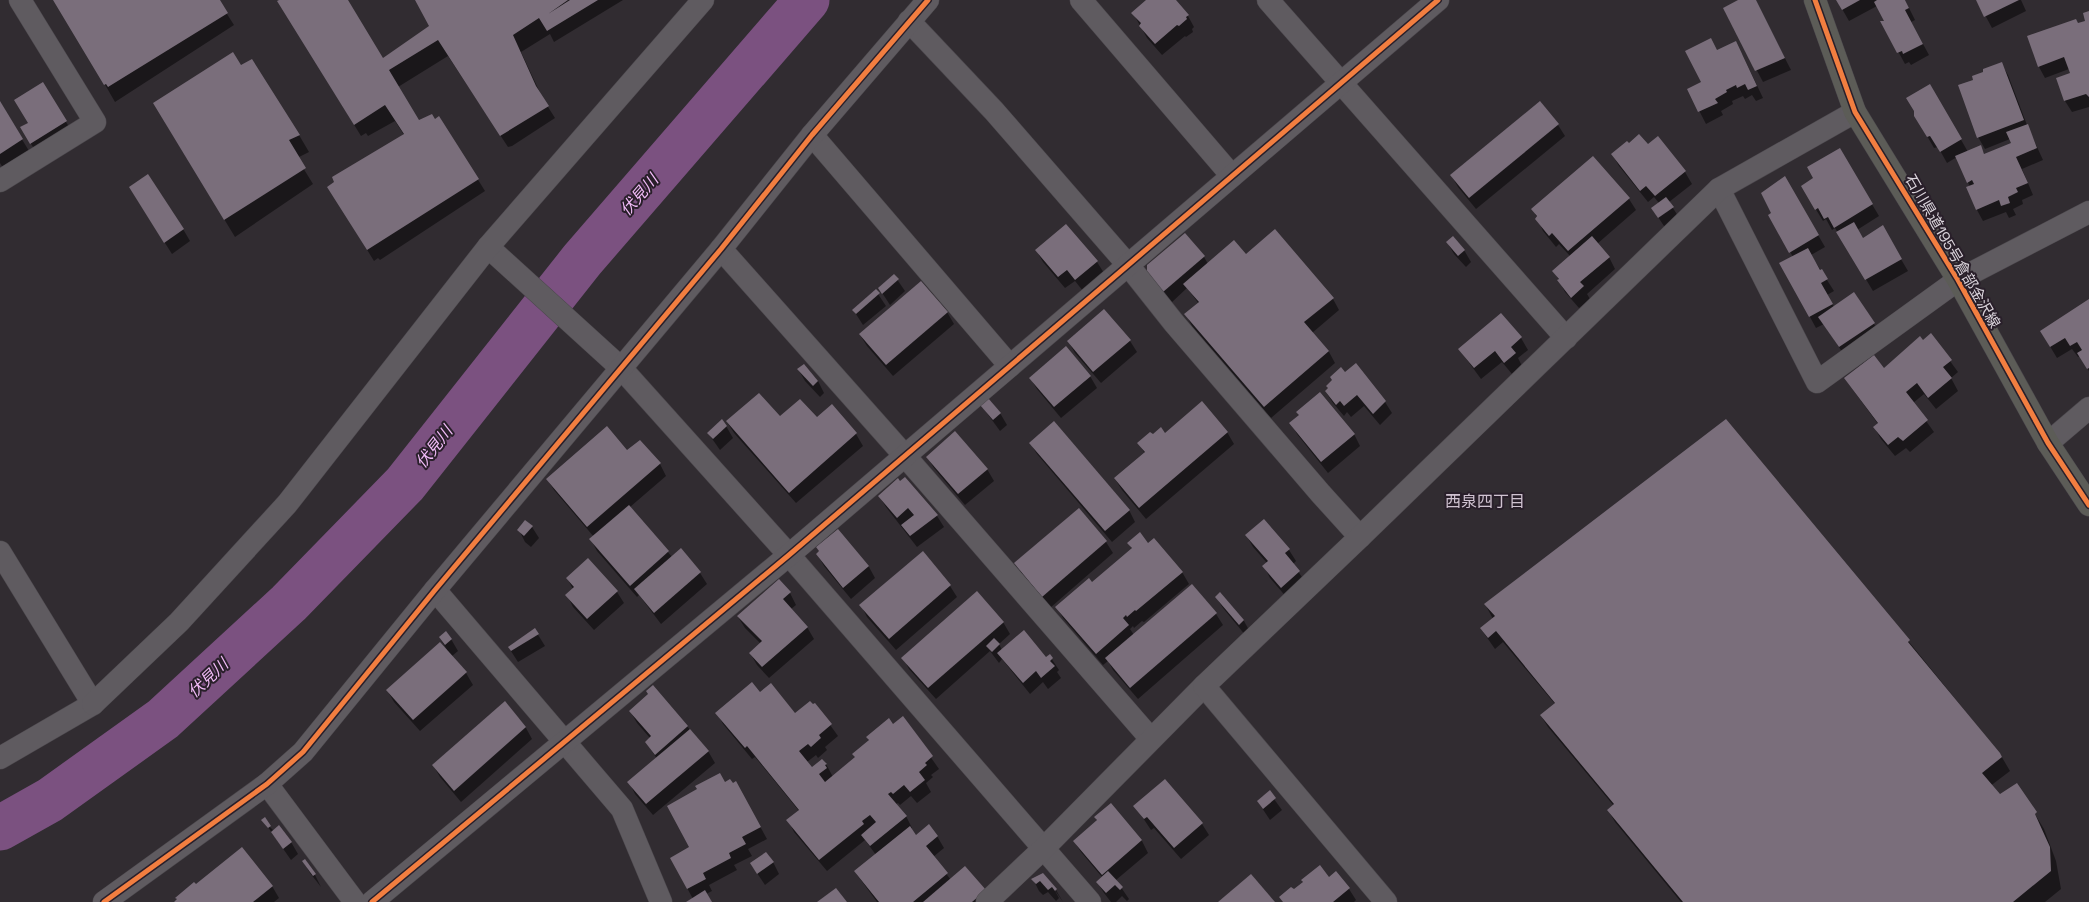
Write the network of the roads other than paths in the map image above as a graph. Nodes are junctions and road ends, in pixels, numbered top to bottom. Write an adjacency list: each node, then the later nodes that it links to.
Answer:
1 (20, 0): 13 (street)
2 (703, 0): 17 (street)
3 (928, 0): 8 (street)
4 (1081, 0): 12 (street)
5 (1268, 0): 9 (street)
6 (1438, 0): 9 (street)
7 (1815, 0): 10 (main road, 石川県道195号倉部金沢線)
8 (909, 21): 11 (street); 18 (street)
9 (1341, 83): 12 (street); 20 (street)
10 (1855, 112): 14 (street); 19 (main road, 石川県道195号倉部金沢線)
11 (812, 135): 16 (street); 22 (street)
12 (1232, 176): 18 (street)
13 (0, 182)
14 (1719, 189): 19 (street); 20 (street)
15 (2089, 212): 19 (street)
16 (721, 249): 21 (street); 25 (street)
17 (494, 253): 21 (street); 32 (street)
18 (1128, 265): 22 (street); 27 (street)
19 (1958, 280): 24 (main road, 石川県道195号倉部金沢線)
20 (1566, 338): 27 (street)
21 (615, 362): 29 (street); 30 (street)
22 (1010, 366): 25 (street)
23 (2089, 408): 24 (street)
24 (2048, 443): 26 (main road, 石川県道195号倉部金沢線)
25 (905, 456): 29 (street); 33 (street)
26 (2089, 505)
27 (1360, 537): 31 (street)
28 (0, 552): 32 (street)
29 (789, 555): 34 (street); 37 (street)
30 (435, 590): 34 (street); 36 (street)
31 (1204, 686): 33 (street); 44 (street)
32 (93, 704): 35 (street)
33 (1151, 739): 37 (street)
34 (564, 742): 40 (street); 41 (street)
35 (0, 758)
36 (268, 784): 38 (street); 39 (street)
37 (1044, 848): 42 (street); 43 (street)
38 (104, 902)
39 (355, 902)
40 (372, 902)
41 (661, 902)
42 (987, 902)
43 (1090, 902)
44 (1386, 902)

